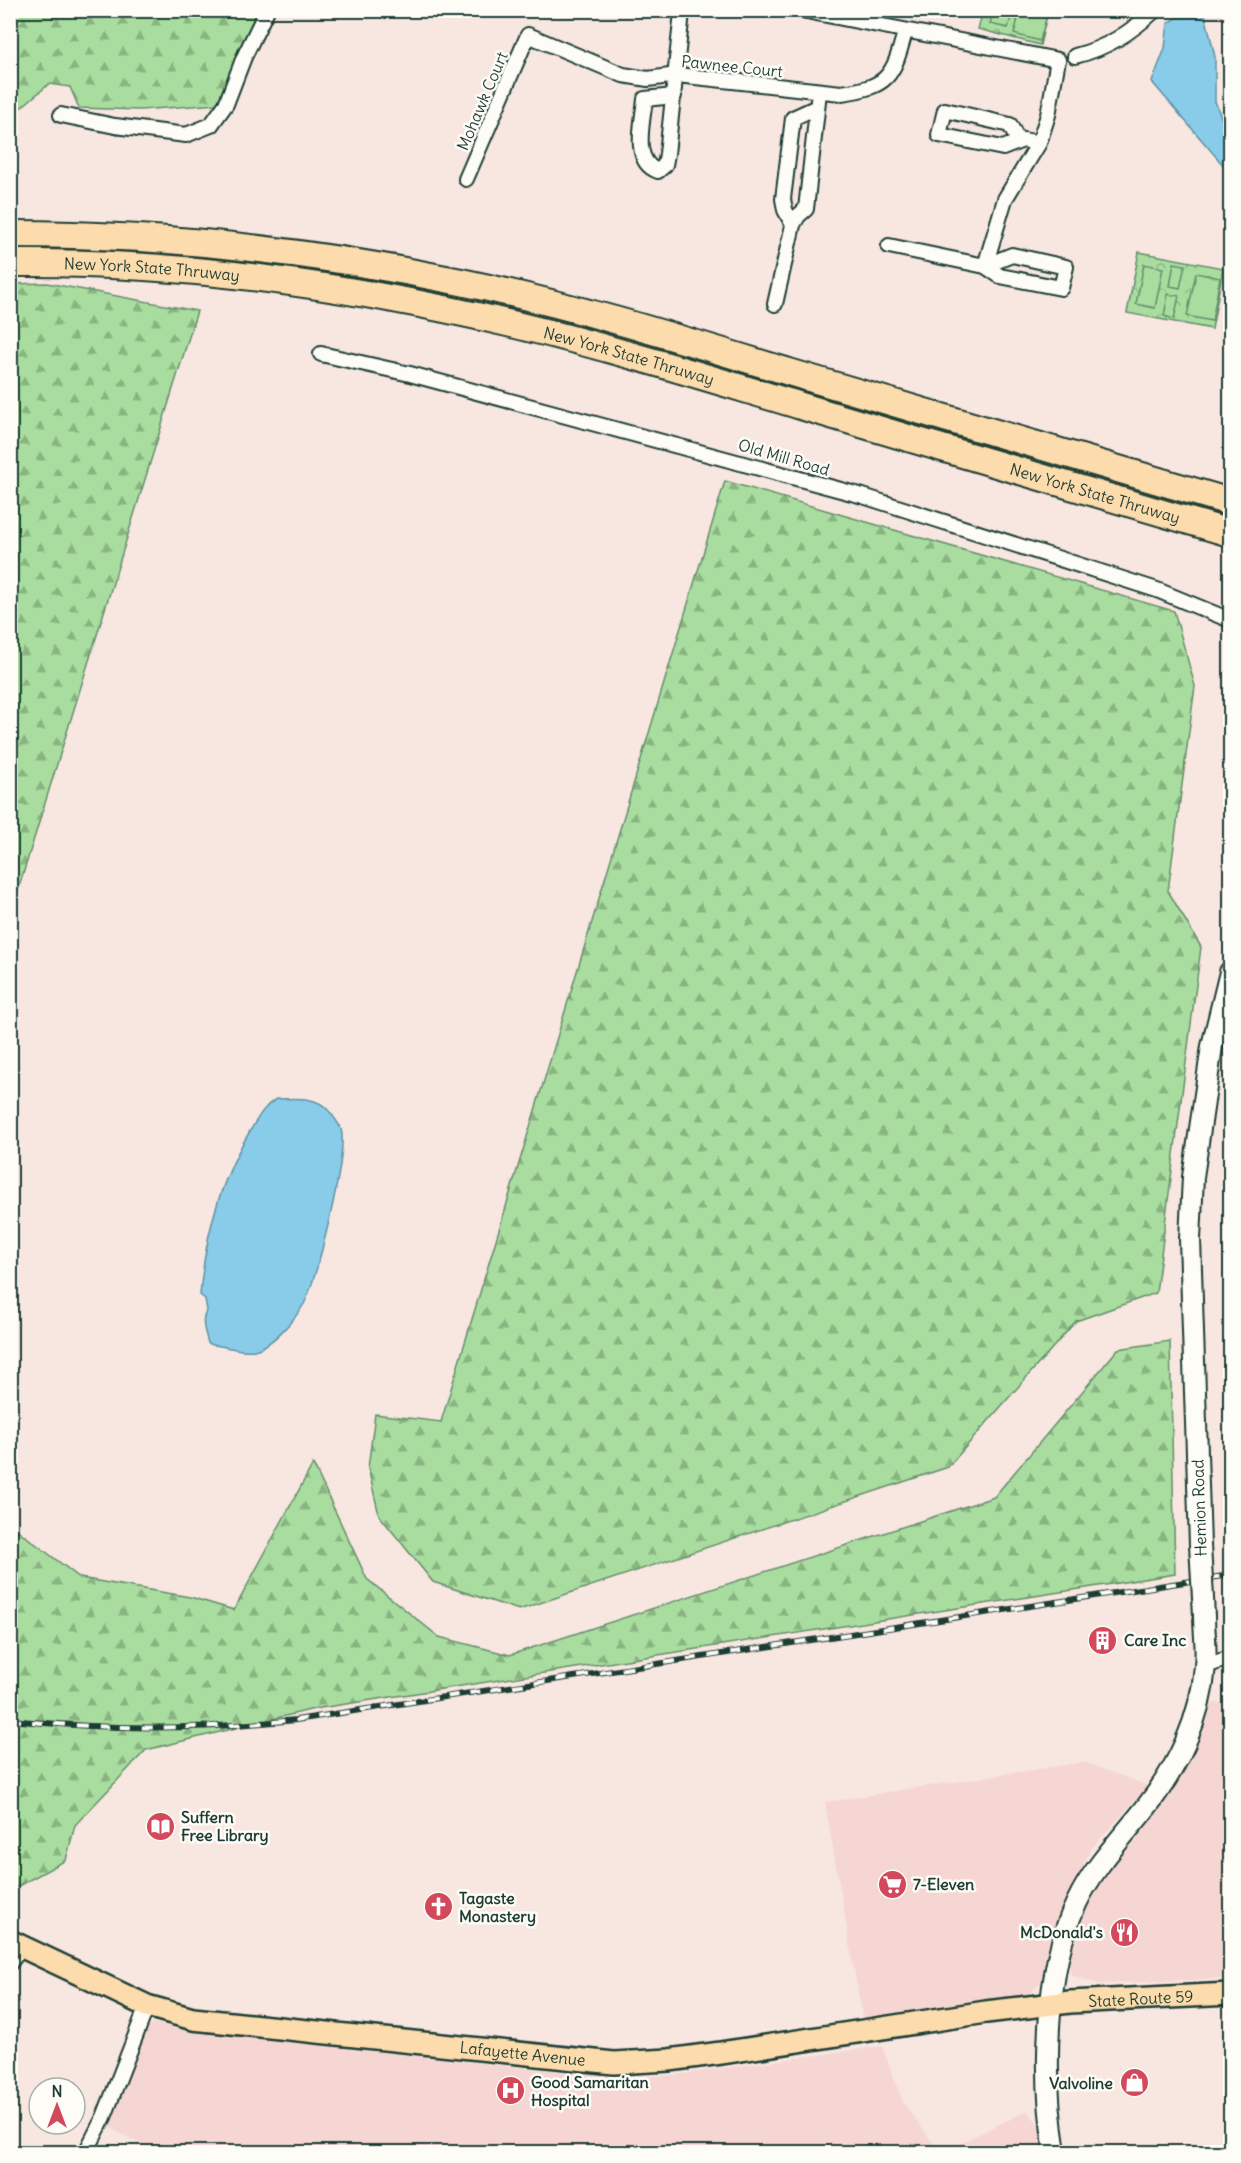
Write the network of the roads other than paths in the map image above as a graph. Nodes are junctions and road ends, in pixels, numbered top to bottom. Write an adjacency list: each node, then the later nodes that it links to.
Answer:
1 (267, 10): 12 (street)
2 (801, 10): 5 (street)
3 (1155, 10): 7 (street)
4 (682, 11): 8 (street)
5 (905, 32): 9 (street, Pawnee Court); 14 (street)
6 (528, 35): 8 (street, Pawnee Court); 15 (street, Mohawk Court)
7 (1075, 56)
8 (677, 75): 9 (street, Pawnee Court); 10 (street)
9 (819, 92): 11 (street)
10 (674, 96): 10 (street)
11 (817, 107): 16 (street); 16 (street)
12 (62, 115)
13 (1018, 141): 13 (street); 14 (street)
14 (1039, 143): 20 (street)
15 (466, 179)
16 (793, 225): 21 (street)
17 (10, 234): 23 (highway, New York State Thruway)
18 (890, 246): 20 (street)
19 (10, 263): 24 (highway, New York State Thruway)
20 (985, 266): 20 (street)
21 (775, 304)
22 (321, 354): 25 (street, Old Mill Road)
23 (1230, 502)
24 (1230, 533)
25 (1230, 620)
26 (1230, 972): 28 (street, Hemion Road, bridge)
27 (1230, 1658): 28 (street)
28 (1205, 1666): 29 (street); 33 (street, Hemion Road)
29 (1230, 1667)
30 (14, 1950): 32 (main road, Lafayette Avenue)
31 (1230, 1994): 33 (main road, State Route 59)
32 (147, 2006): 33 (main road, Lafayette Avenue); 34 (street)
33 (1050, 2006): 35 (street, Hemion Road)
34 (86, 2152)
35 (1055, 2152)

